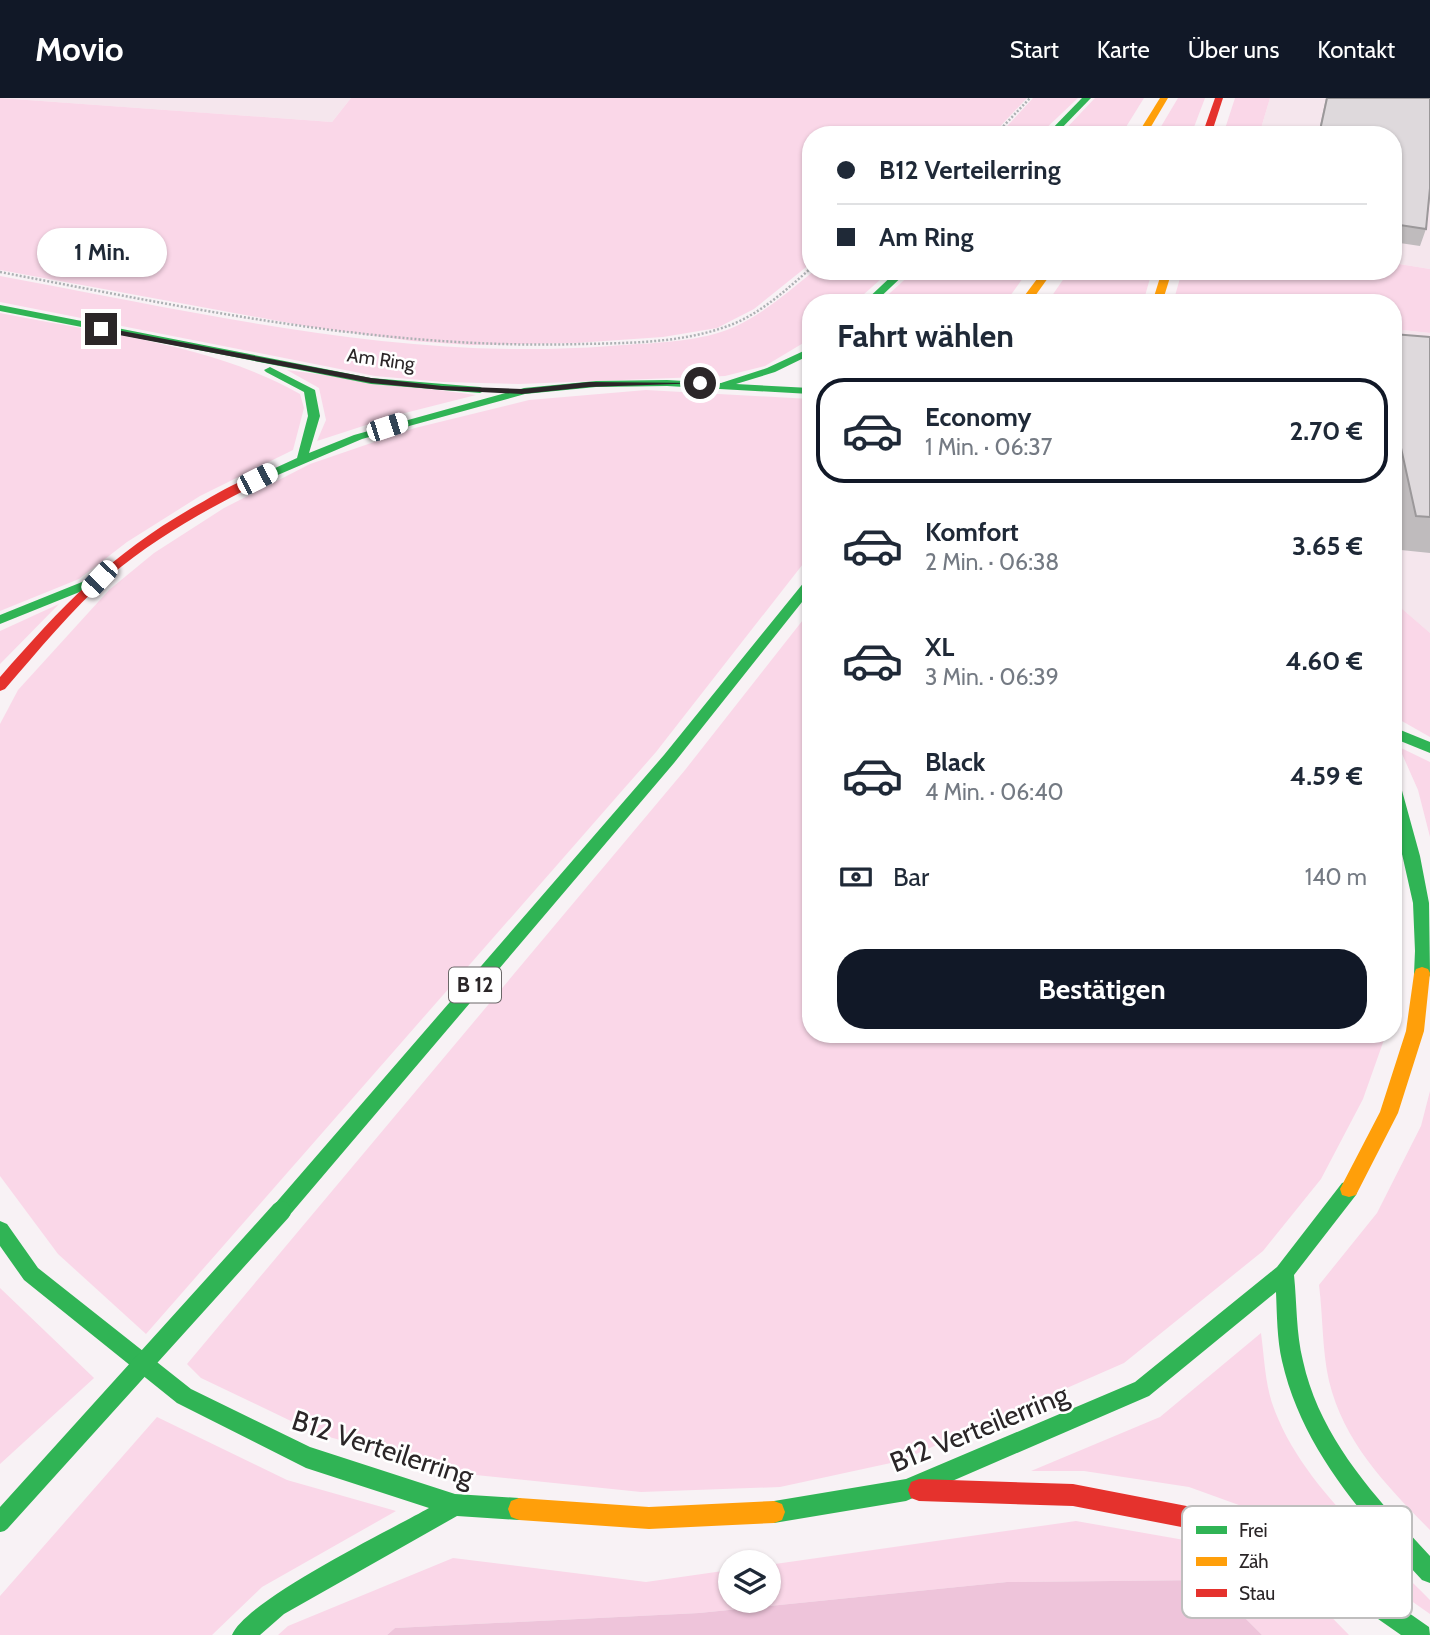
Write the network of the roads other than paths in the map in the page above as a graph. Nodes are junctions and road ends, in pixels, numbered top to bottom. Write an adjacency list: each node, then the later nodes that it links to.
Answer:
1 (1087, 98): 4 (main road)
2 (1164, 98): 5 (main road)
3 (1219, 98): 6 (main road)
4 (1059, 126)
5 (1147, 126)
6 (1209, 126)
7 (893, 280): 8 (main road)
8 (878, 294)
9 (0, 308): 11 (main road, Am Ring)
10 (802, 355): 12 (main road)
11 (236, 356): 14 (main road, Am Ring); 15 (main road, Am Ring)
12 (726, 383): 13 (main road); 14 (main road)
13 (802, 390)
14 (522, 391): 15 (main road)
15 (302, 456): 16 (main road)
16 (99, 579): 18 (main road); 19 (main road)
17 (802, 594): 30 (main road, B 12, bridge)
18 (0, 620)
19 (0, 686)
20 (1402, 736): 21 (main road)
21 (1430, 748)
22 (1402, 819): 23 (main road, B12 Verteilerring)
23 (1427, 949): 25 (main road, B12 Verteilerring)
24 (0, 1230): 27 (main road, B12 Verteilerring)
25 (1284, 1273): 26 (main road, B12 Verteilerring); 28 (main road)
26 (906, 1490): 27 (main road, B12 Verteilerring); 29 (main road)
27 (455, 1505): 34 (main road)
28 (1370, 1506)
29 (1182, 1514)
30 (0, 1522)
31 (1412, 1552): 32 (main road)
32 (1430, 1572)
33 (1397, 1618): 35 (main road)
34 (243, 1635)
35 (1421, 1635)

